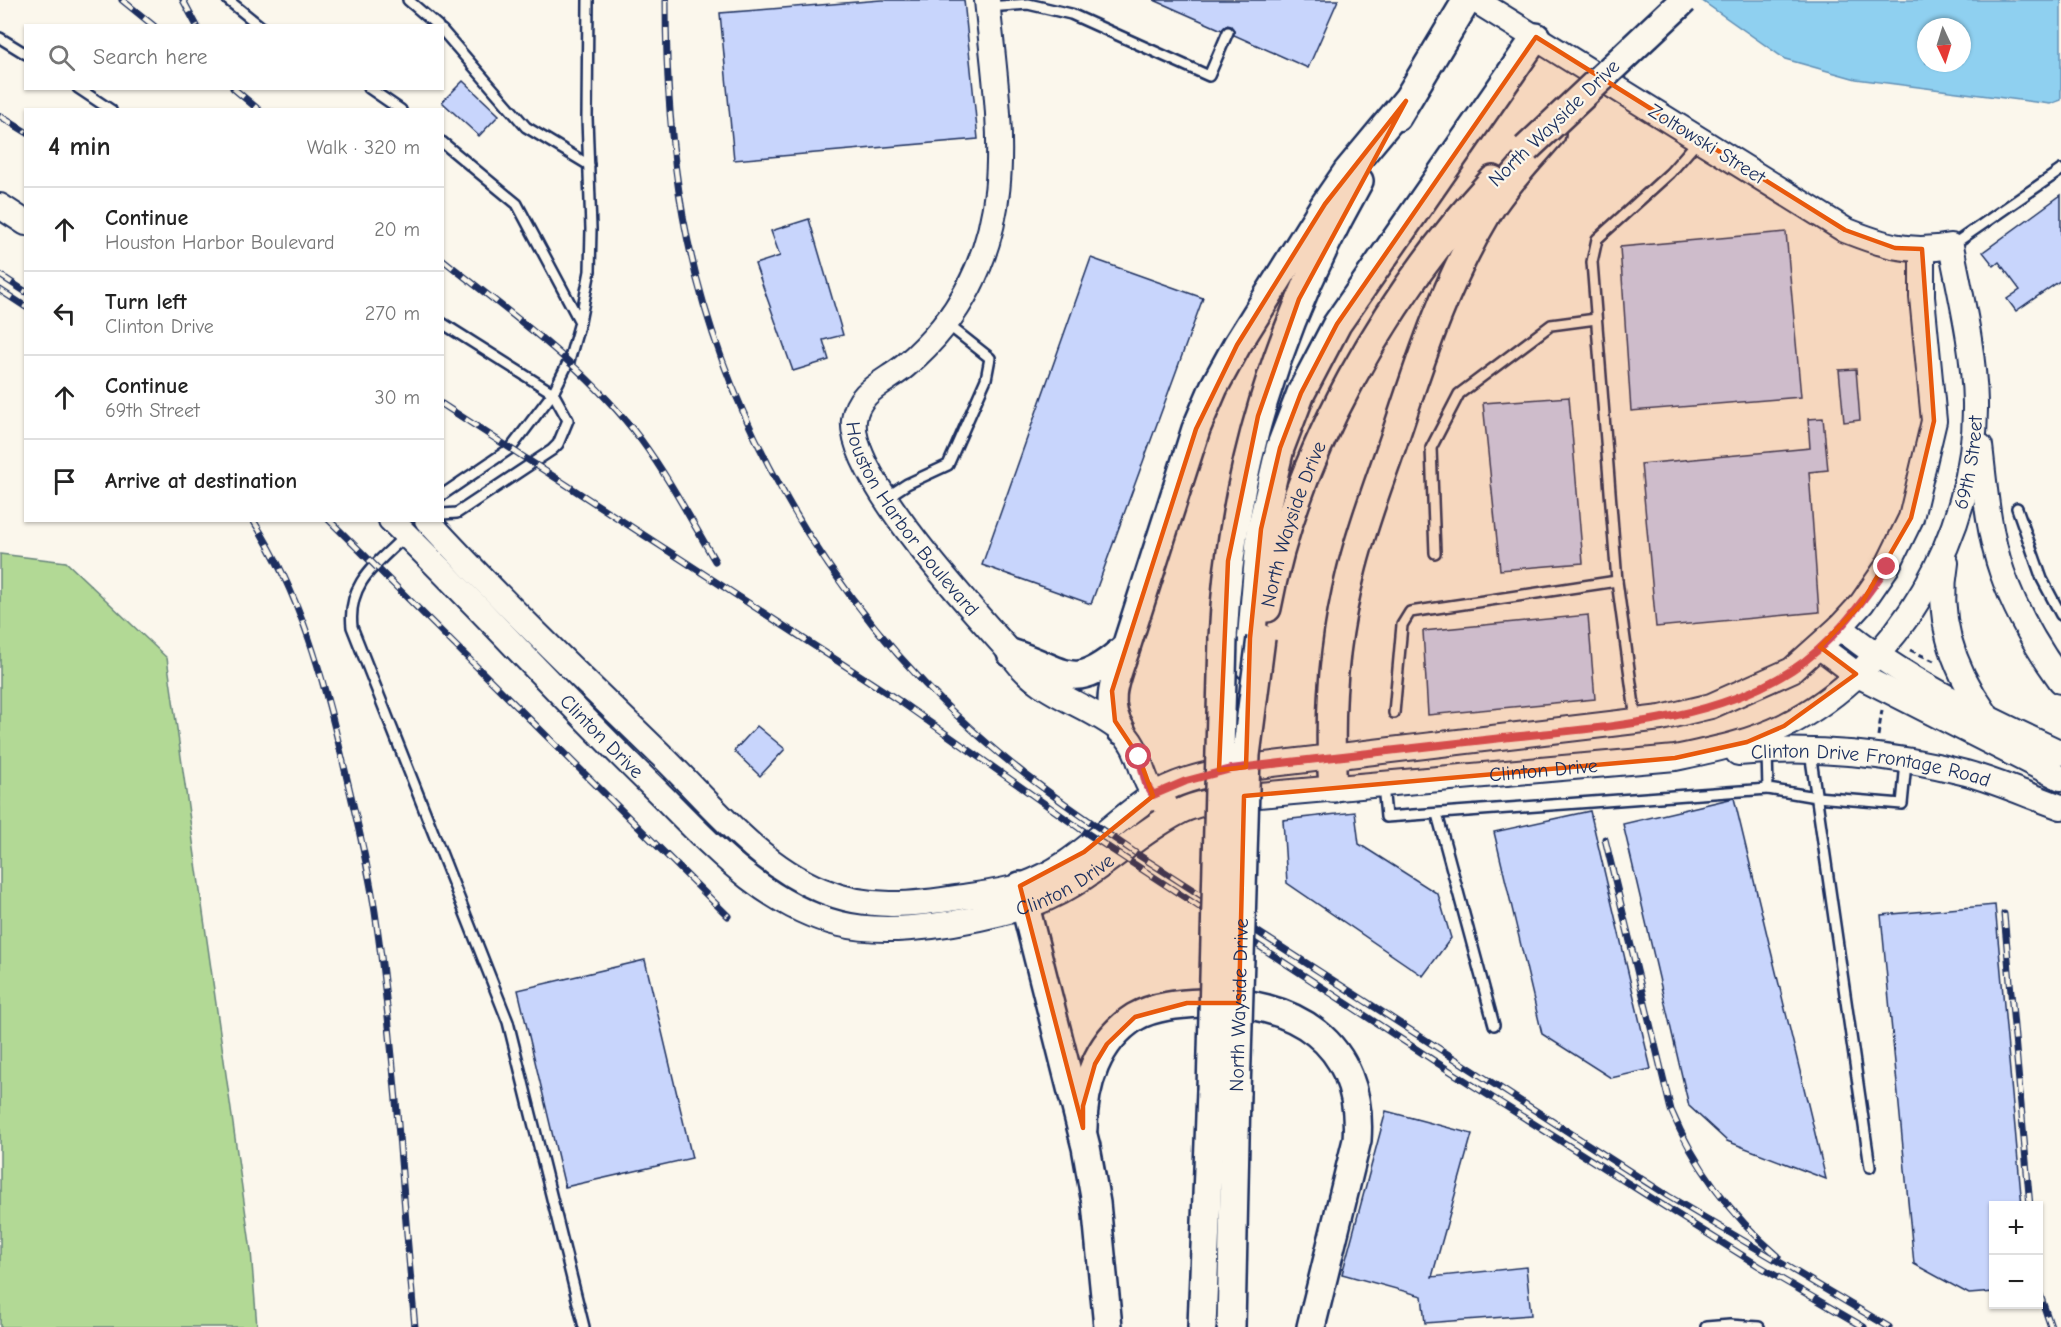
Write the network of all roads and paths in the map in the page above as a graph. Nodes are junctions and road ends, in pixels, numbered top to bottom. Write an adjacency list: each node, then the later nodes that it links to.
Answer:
1 (228, 0): 8 (lane)
2 (408, 0): 9 (lane)
3 (588, 0): 23 (lane)
4 (1467, 0): 17 (main road, North Wayside Drive)
5 (1475, 0): 12 (main road, Zoltowski Street)
6 (1684, 0): 22 (main road, North Wayside Drive, bridge)
7 (988, 4): 11 (lane); 31 (main road, Houston Harbor Boulevard)
8 (258, 24)
9 (436, 24)
10 (444, 32): 23 (lane)
11 (1228, 32)
12 (1536, 37): 20 (main road, Zoltowski Street); 46 (main road)
13 (0, 38): 14 (lane)
14 (24, 53)
15 (81, 90): 18 (lane)
16 (373, 90): 19 (lane)
17 (1406, 101): 47 (main road); 82 (main road, North Wayside Drive, bridge)
18 (108, 108)
19 (399, 108)
20 (1699, 139): 28 (main road, Zoltowski Street); 29 (lane)
21 (444, 144): 30 (lane)
22 (1528, 154): 46 (main road, North Wayside Drive); 68 (main road)
23 (589, 165): 30 (lane)
24 (2061, 170): 27 (lane)
25 (0, 206): 26 (main road)
26 (24, 221)
27 (1951, 246): 28 (main road, Zoltowski Street); 34 (main road, 69th Street)
28 (1922, 249): 45 (main road, 69th Street)
29 (1596, 319): 42 (lane); 43 (lane)
30 (580, 322): 33 (lane)
31 (946, 323): 36 (main road, Houston Harbor Boulevard); 36 (lane)
32 (444, 324): 33 (lane)
33 (553, 393): 35 (lane); 38 (lane)
34 (1975, 402): 41 (main road, 69th Street); 54 (main road)
35 (444, 494)
36 (887, 497): 50 (main road, Houston Harbor Boulevard)
37 (2017, 508): 44 (lane)
38 (444, 514)
39 (429, 522): 80 (main road, Clinton Drive)
40 (406, 525): 80 (main road, Clinton Drive); 85 (lane)
41 (1949, 544): 51 (main road, 69th Street); 57 (main road)
42 (1435, 553)
43 (1617, 581): 56 (lane); 58 (lane)
44 (2061, 615)
45 (1840, 627): 48 (main road, Clinton Drive); 51 (main road)
46 (1255, 638): 82 (main road, North Wayside Drive, bridge)
47 (1126, 647): 50 (main road); 60 (main road)
48 (1820, 647): 53 (main road); 58 (main road, Clinton Drive)
49 (1909, 649): 52 (path)
50 (1011, 653): 60 (main road, Houston Harbor Boulevard)
51 (1874, 655): 53 (main road, Clinton Drive); 57 (main road)
52 (1941, 665)
53 (1856, 674): 59 (main road); 63 (main road, Clinton Drive)
54 (2061, 681)
55 (1883, 703): 61 (path)
56 (1394, 713)
57 (1990, 720): 62 (main road)
58 (1636, 721): 65 (main road, Clinton Drive); 70 (main road)
59 (1957, 726): 71 (main road); 77 (main road)
60 (1121, 730): 75 (main road, Houston Harbor Boulevard)
61 (1878, 738)
62 (2034, 741): 64 (main road); 67 (main road)
63 (1765, 742): 66 (main road, Clinton Drive Frontage Road); 70 (main road, Clinton Drive); 74 (lane)
64 (2061, 749)
65 (1380, 751): 68 (main road, Clinton Drive); 72 (main road)
66 (1810, 752): 69 (main road, Clinton Drive Frontage Road); 76 (lane)
67 (2061, 753)
68 (1331, 757): 73 (main road); 75 (main road, Clinton Drive)
69 (1906, 760): 76 (lane); 77 (main road, Clinton Drive Frontage Road)
70 (1639, 761): 72 (main road, Clinton Drive)
71 (2061, 778)
72 (1383, 783): 73 (main road, Clinton Drive); 79 (lane)
73 (1333, 788): 78 (main road, Clinton Drive)
74 (1768, 789): 76 (lane); 79 (lane)
75 (1153, 795): 78 (main road); 80 (main road, Clinton Drive)
76 (1816, 797): 84 (lane)
77 (2061, 806)
78 (1178, 813): 80 (main road, Clinton Drive)
79 (1437, 814): 81 (lane)
80 (1022, 896): 83 (main road)
81 (1494, 1025)
82 (1223, 1091): 87 (main road, North Wayside Drive); 88 (main road, North Wayside Drive)
83 (1083, 1128): 86 (main road); 89 (main road)
84 (1870, 1167)
85 (584, 1327)
86 (1108, 1327)
87 (1202, 1327)
88 (1231, 1327)
89 (1311, 1327)
90 (1706, 1327): 91 (lane)
91 (1759, 1327)

